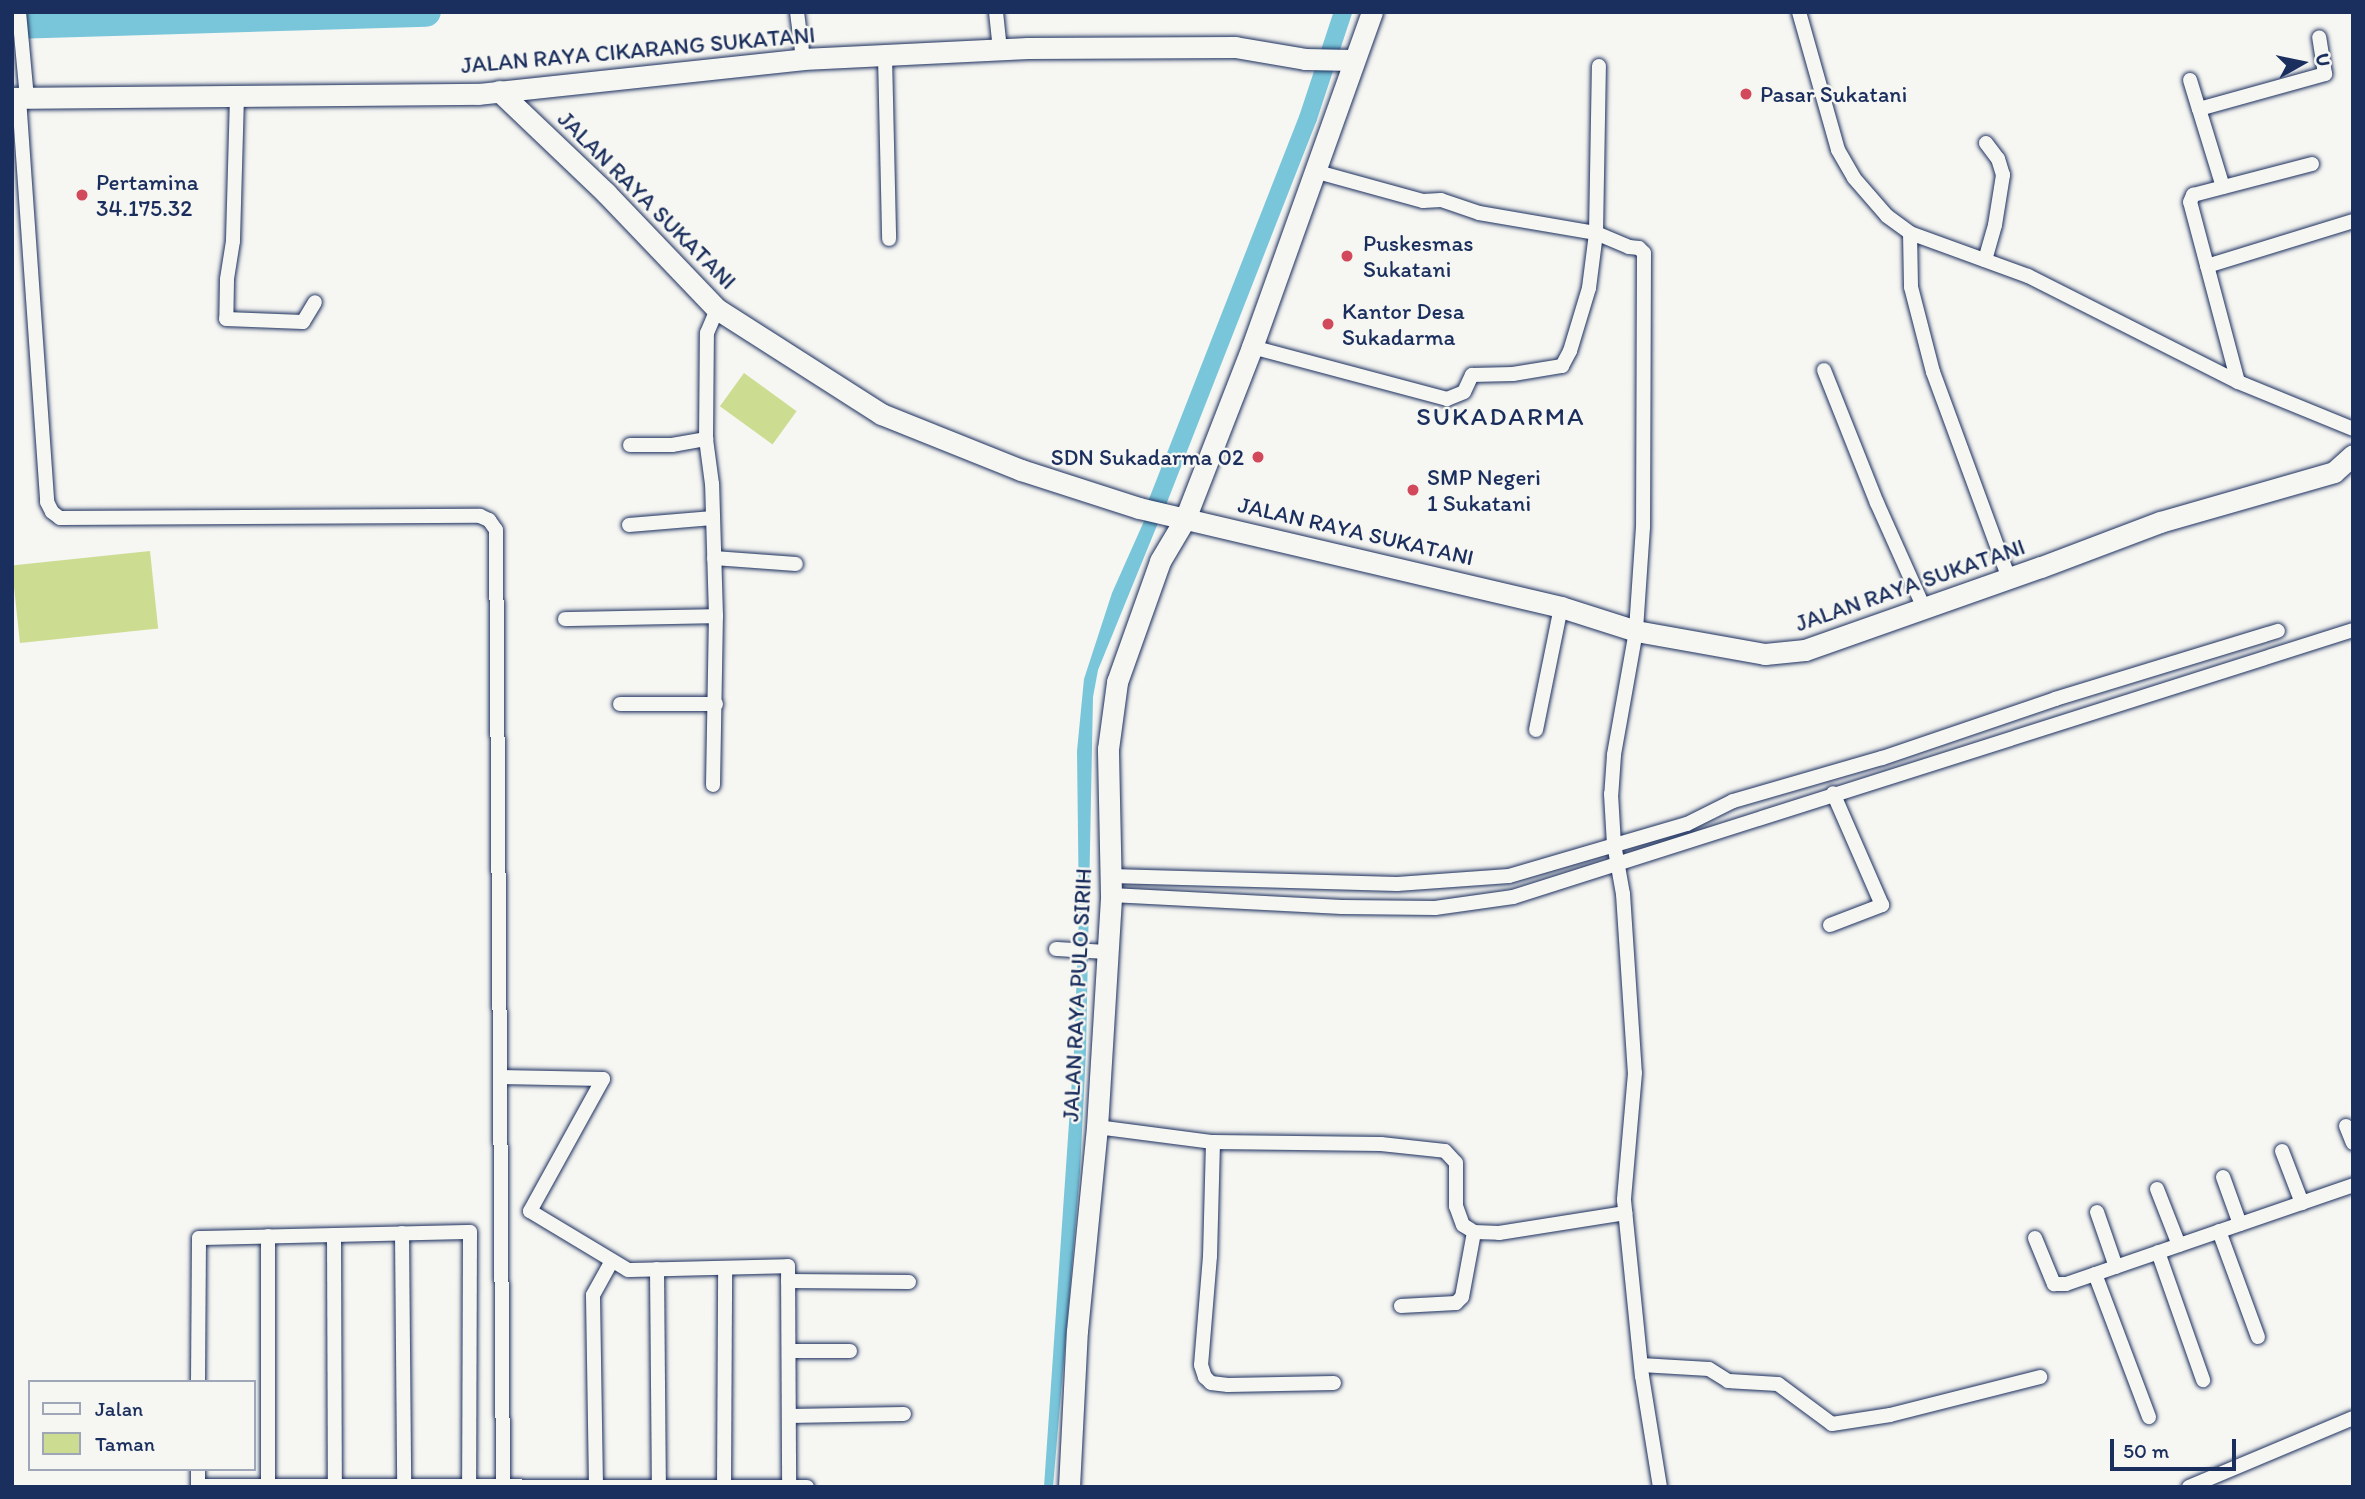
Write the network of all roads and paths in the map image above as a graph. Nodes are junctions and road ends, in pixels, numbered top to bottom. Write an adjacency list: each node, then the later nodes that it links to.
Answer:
1 (19, 12): 15 (street)
2 (797, 12): 7 (street)
3 (996, 12): 8 (street)
4 (1372, 12): 10 (street)
5 (1799, 12): 23 (street)
6 (2319, 37): 16 (street)
7 (802, 50): 9 (street, JALAN RAYA CIKARANG SUKATANI); 13 (street, JALAN RAYA CIKARANG SUKATANI)
8 (1000, 51): 9 (street, JALAN RAYA CIKARANG SUKATANI); 10 (street, JALAN RAYA CIKARANG SUKATANI)
9 (885, 56): 24 (street)
10 (1345, 60): 19 (street)
11 (1600, 66): 22 (street)
12 (2190, 80): 16 (street)
13 (499, 91): 14 (street, JALAN RAYA CIKARANG SUKATANI); 28 (street, JALAN RAYA SUKATANI)
14 (237, 96): 15 (street, JALAN RAYA CIKARANG SUKATANI); 27 (street)
15 (19, 98): 68 (street)
16 (2199, 109): 20 (street)
17 (1986, 144): 25 (street)
18 (2312, 164): 20 (street)
19 (1314, 170): 22 (street); 29 (street)
20 (2223, 187): 26 (street)
21 (2353, 221): 26 (street)
22 (1595, 233): 29 (street); 47 (street)
23 (1910, 233): 25 (street); 41 (street)
24 (889, 239)
25 (1985, 260): 31 (street)
26 (2207, 266): 31 (street)
27 (315, 302)
28 (717, 309): 33 (street); 37 (street, JALAN RAYA SUKATANI)
29 (1252, 347): 37 (street)
30 (1825, 370): 43 (street)
31 (2238, 382): 32 (street)
32 (2353, 429)
33 (706, 439): 34 (street); 36 (street)
34 (630, 445)
35 (2353, 455): 41 (street, JALAN RAYA SUKATANI)
36 (713, 518): 38 (street); 39 (street)
37 (1185, 519): 42 (street, JALAN RAYA SUKATANI); 61 (street, JALAN RAYA PULO SIRIH)
38 (629, 525)
39 (714, 558): 40 (street); 44 (street)
40 (796, 564)
41 (2009, 579): 43 (street, JALAN RAYA SUKATANI)
42 (1561, 607): 47 (street, JALAN RAYA SUKATANI); 51 (street)
43 (1924, 608): 47 (street, JALAN RAYA SUKATANI)
44 (716, 616): 45 (street); 50 (street)
45 (565, 619)
46 (2353, 630): 53 (street)
47 (1636, 631): 56 (street)
48 (2278, 631): 52 (street)
49 (620, 704): 50 (street)
50 (716, 704): 54 (street)
51 (1536, 730)
52 (1934, 740): 53 (street); 56 (street)
53 (1939, 760): 55 (street)
54 (713, 785)
55 (1833, 793): 57 (street); 65 (street)
56 (1614, 844): 57 (street); 59 (street)
57 (1618, 871): 63 (street); 79 (street)
58 (1268, 880): 60 (street); 61 (street); 62 (street)
59 (1466, 881): 60 (street); 63 (street)
60 (1317, 883): 64 (street)
61 (1111, 886): 62 (street); 67 (street, JALAN RAYA PULO SIRIH)
62 (1281, 903): 64 (street)
63 (1469, 903): 64 (street)
64 (1318, 906)
65 (1830, 925)
66 (1056, 949): 67 (street)
67 (1101, 952): 70 (street, JALAN RAYA PULO SIRIH)
68 (500, 1077): 89 (street); 110 (street)
69 (2346, 1126): 72 (street)
70 (1097, 1127): 71 (street); 121 (street, JALAN RAYA PULO SIRIH)
71 (1213, 1142): 82 (street); 104 (street)
72 (2353, 1143)
73 (2283, 1151): 77 (street)
74 (2223, 1177): 80 (street)
75 (2353, 1185): 77 (street)
76 (2157, 1189): 87 (street)
77 (2302, 1203): 80 (street)
78 (2097, 1212): 90 (street)
79 (1625, 1213): 82 (street); 100 (street)
80 (2240, 1224): 81 (street)
81 (2219, 1231): 87 (street); 97 (street)
82 (1474, 1232): 96 (street)
83 (402, 1233): 84 (street); 109 (street); 114 (street)
84 (334, 1235): 85 (street); 113 (street)
85 (268, 1236): 102 (street); 112 (street)
86 (2035, 1238): 93 (street)
87 (2179, 1245): 88 (street)
88 (2158, 1252): 90 (street); 103 (street)
89 (612, 1261): 92 (street); 116 (street)
90 (2116, 1267): 93 (street)
91 (725, 1268): 92 (street); 94 (street); 118 (street)
92 (657, 1269): 117 (street)
93 (2095, 1274): 107 (street)
94 (788, 1281): 95 (street); 98 (street)
95 (909, 1282)
96 (1401, 1307)
97 (2258, 1337)
98 (789, 1351): 99 (street); 106 (street)
99 (850, 1351)
100 (1641, 1366): 101 (street); 122 (street)
101 (2040, 1377)
102 (198, 1380)
103 (2203, 1380)
104 (1334, 1383)
105 (904, 1414): 106 (street)
106 (789, 1416): 119 (street)
107 (2149, 1417)
108 (2353, 1418): 123 (street)
109 (469, 1485): 110 (street); 114 (street)
110 (503, 1485): 115 (street)
111 (198, 1486): 112 (street)
112 (268, 1486): 113 (street)
113 (335, 1486): 114 (street)
114 (404, 1486)
115 (531, 1486): 116 (street)
116 (596, 1486): 117 (street)
117 (659, 1486): 118 (street)
118 (724, 1486): 119 (street)
119 (789, 1487): 120 (street)
120 (807, 1487)
121 (1069, 1487)
122 (1660, 1487)
123 (2189, 1487)

